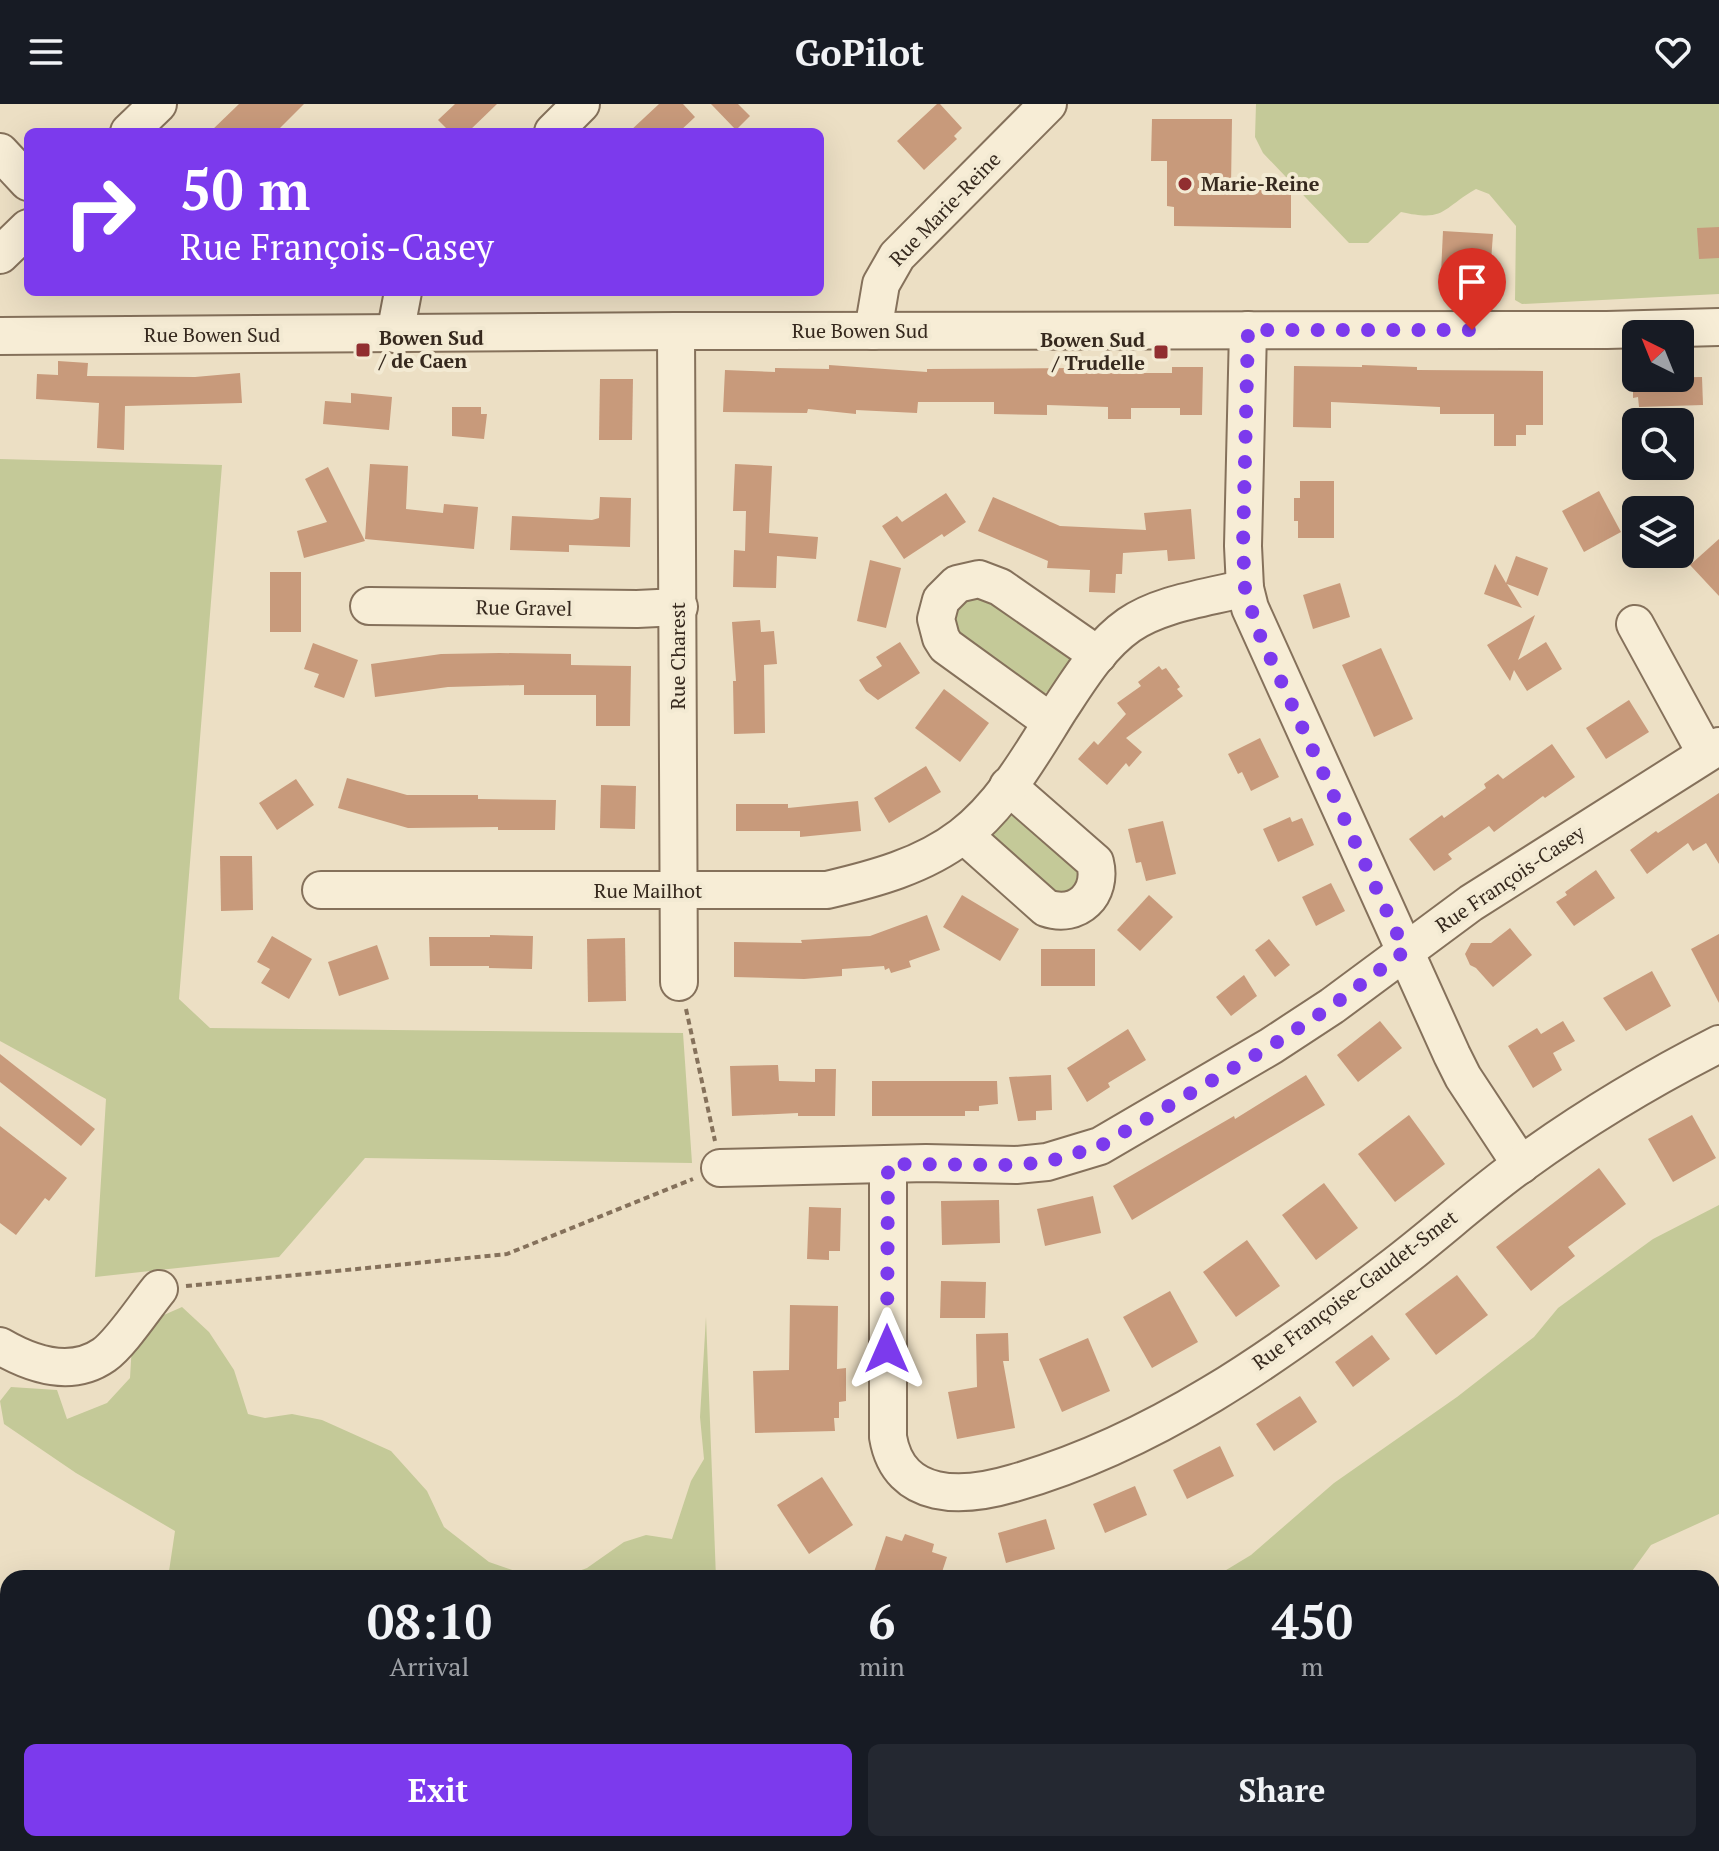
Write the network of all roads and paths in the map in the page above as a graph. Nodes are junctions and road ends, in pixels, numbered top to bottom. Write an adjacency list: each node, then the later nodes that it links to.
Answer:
1 (158, 104): 4 (street)
2 (581, 104): 5 (street)
3 (1048, 104): 14 (street, Rue Marie-Reine)
4 (133, 128)
5 (557, 128)
6 (0, 152): 7 (street)
7 (24, 178)
8 (24, 232): 9 (street)
9 (0, 255)
10 (402, 296): 15 (street)
11 (1719, 327): 12 (street, Rue Bowen Sud)
12 (1248, 330): 14 (street, Rue Bowen Sud); 17 (street)
13 (676, 331): 14 (street, Rue Bowen Sud); 15 (street, Rue Bowen Sud); 19 (street, Rue Charest)
14 (873, 331)
15 (395, 334): 16 (street, Rue Bowen Sud)
16 (0, 336)
17 (1245, 588): 21 (street, Rue Mailhot); 28 (street)
18 (369, 606): 19 (street, Rue Gravel)
19 (679, 607): 27 (street, Rue Charest)
20 (1635, 624): 23 (street)
21 (1098, 655): 22 (street, Rue Mailhot); 22 (street)
22 (1051, 722): 24 (street, Rue Mailhot)
23 (1712, 749): 28 (street, Rue François-Casey)
24 (1008, 786): 25 (street, Rue Mailhot); 25 (street)
25 (964, 835): 27 (street, Rue Mailhot)
26 (321, 890): 27 (street, Rue Mailhot)
27 (677, 890): 29 (street, Rue Charest)
28 (1405, 951): 31 (street, Rue François-Casey); 32 (street)
29 (679, 982): 33 (path)
30 (1719, 1044): 32 (street, Rue Françoise-Gaudet-Smet)
31 (888, 1164): 32 (street, Rue Françoise-Gaudet-Smet); 33 (street, Rue François-Casey)
32 (1521, 1165)
33 (720, 1168): 34 (path)
34 (159, 1289): 35 (street)
35 (0, 1346)

